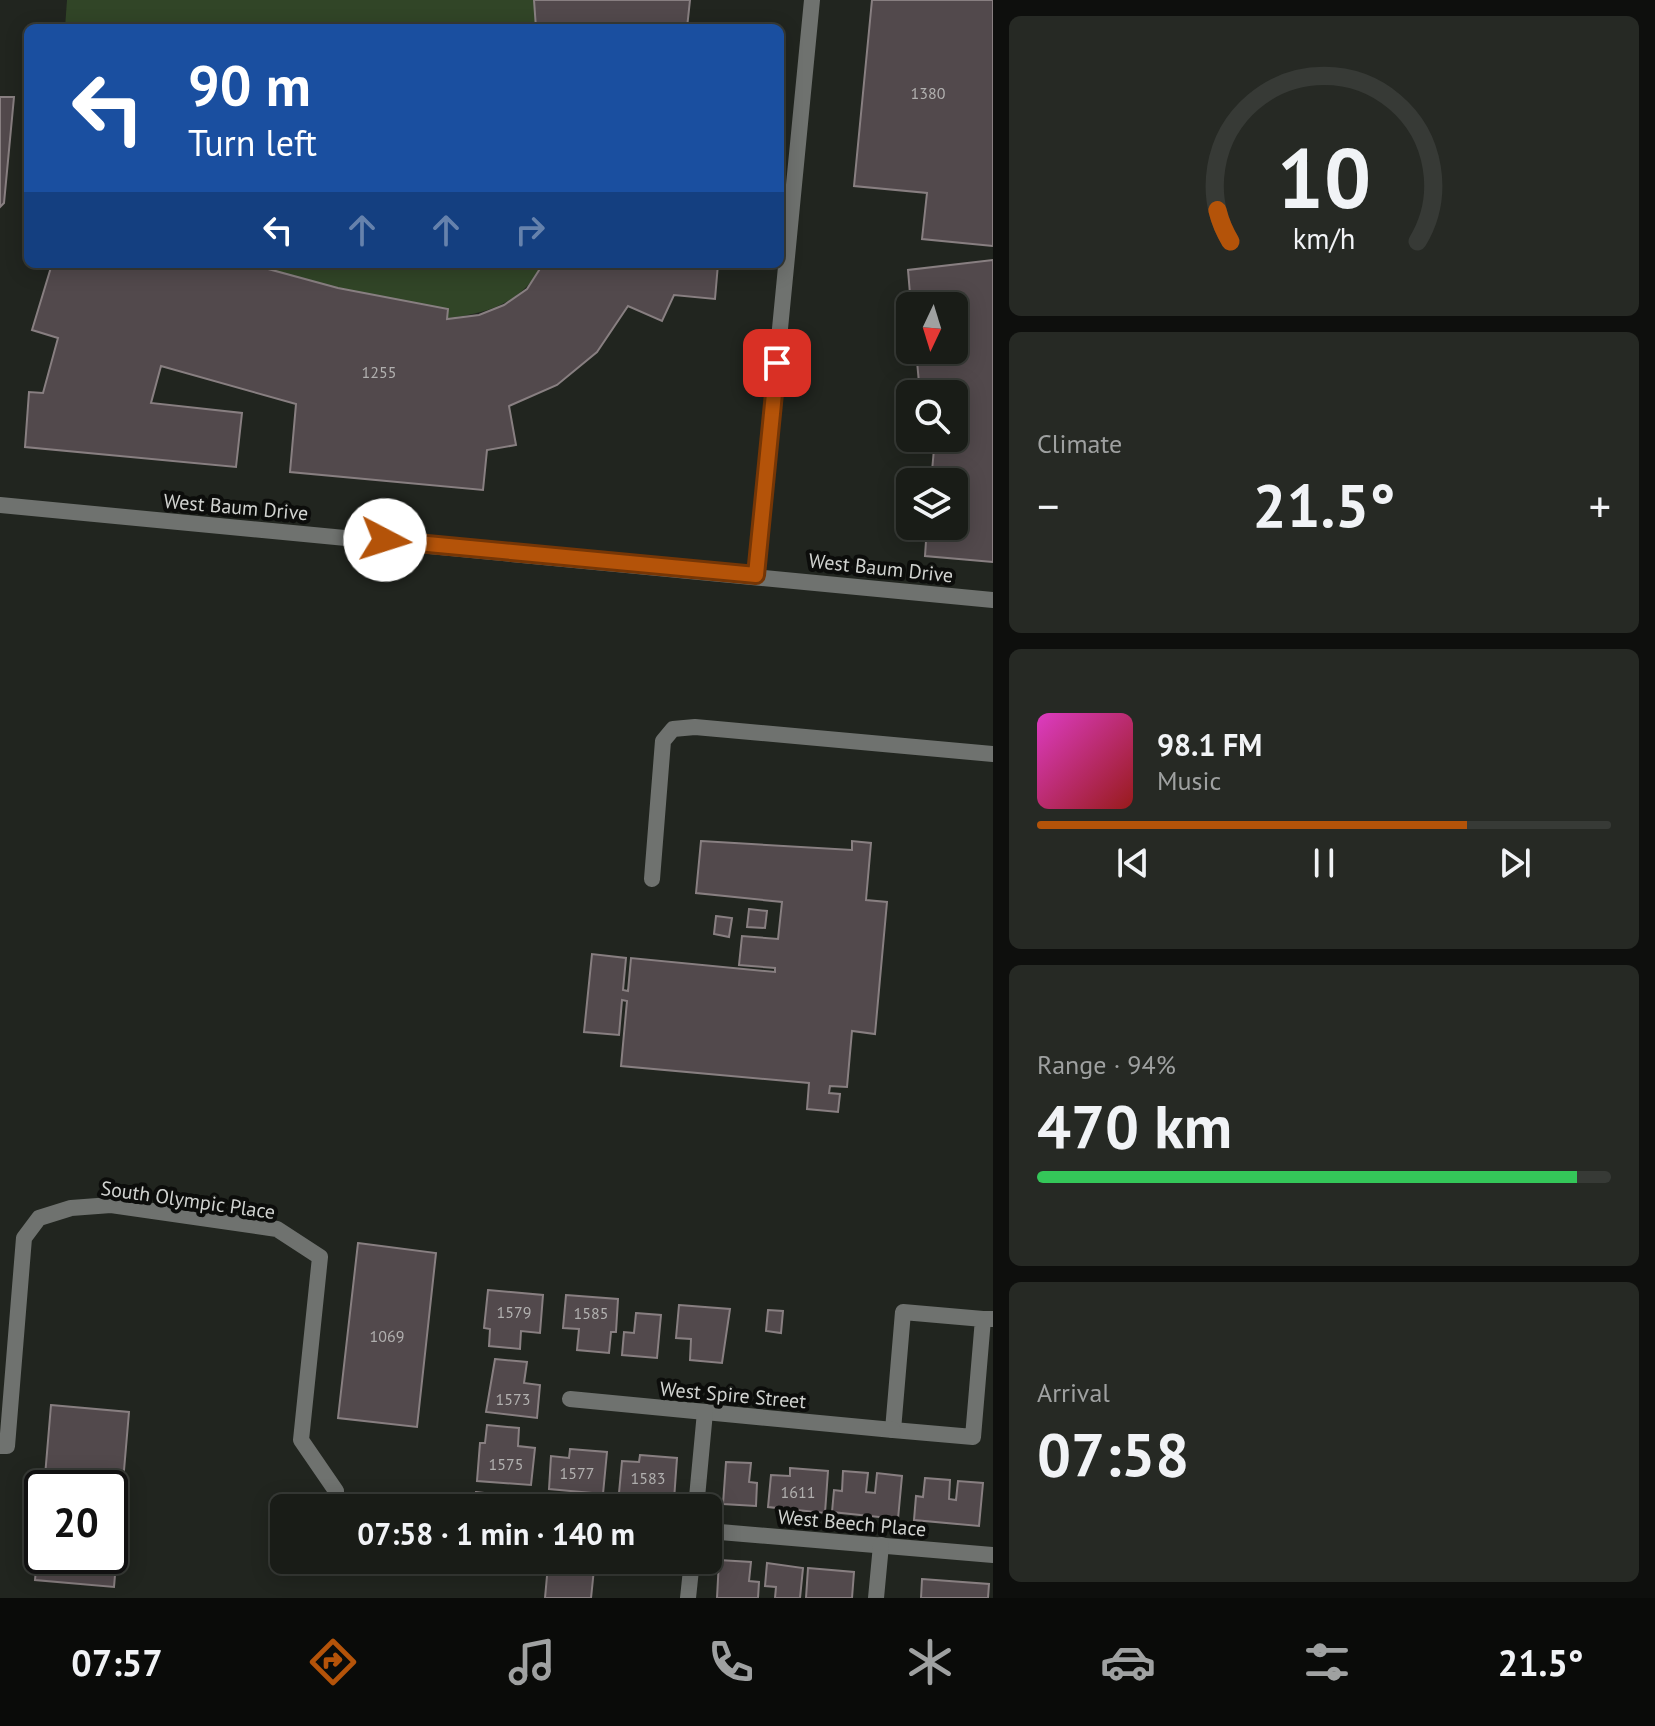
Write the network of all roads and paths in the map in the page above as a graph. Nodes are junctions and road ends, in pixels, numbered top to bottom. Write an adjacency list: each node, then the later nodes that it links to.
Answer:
1 (812, 0): 3 (lane)
2 (0, 505): 3 (lane, West Baum Drive)
3 (756, 575): 4 (lane, West Baum Drive)
4 (993, 600)
5 (993, 754): 6 (lane)
6 (652, 879)
7 (988, 1319): 10 (lane, West Spire Street); 10 (lane, West Spire Street)
8 (570, 1399): 9 (lane, West Spire Street)
9 (705, 1412): 10 (lane, West Spire Street); 13 (lane)
10 (893, 1430)
11 (0, 1446): 12 (lane, South Olympic Place)
12 (336, 1491)
13 (697, 1494)
14 (722, 1532): 15 (lane, West Beech Place)
15 (881, 1545): 16 (lane, West Beech Place); 19 (lane)
16 (993, 1555)
17 (691, 1574): 18 (lane)
18 (688, 1598)
19 (876, 1598)

